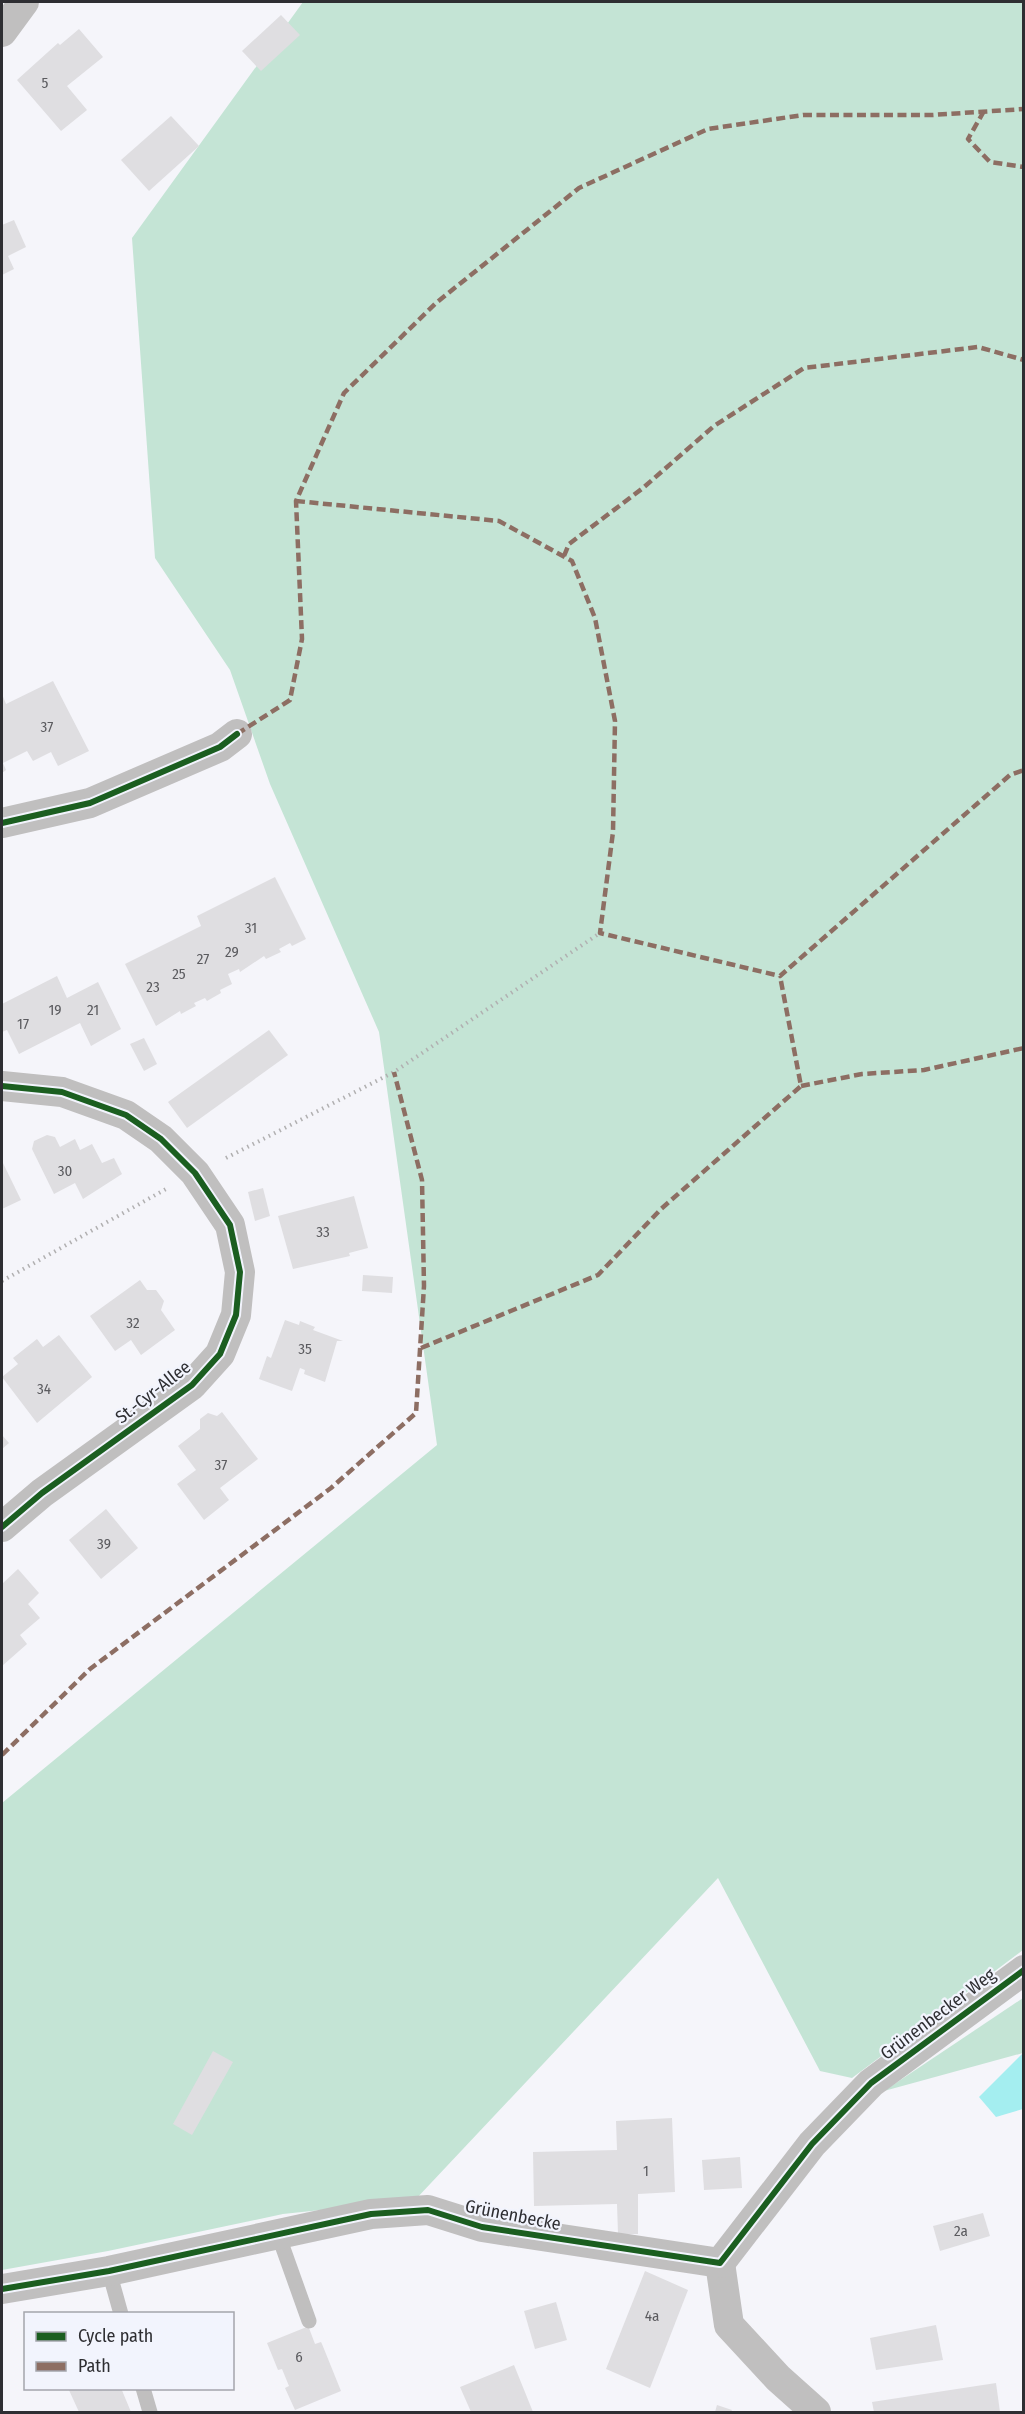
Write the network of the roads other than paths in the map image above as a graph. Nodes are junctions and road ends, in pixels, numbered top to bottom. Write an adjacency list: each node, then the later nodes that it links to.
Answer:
1 (24, 2): 2 (street)
2 (2, 32)
3 (237, 734): 4 (street)
4 (2, 823)
5 (2, 1086): 6 (street, St.-Cyr-Allee)
6 (2, 1527)
7 (1023, 1970): 9 (street, Grünenbecker Weg)
8 (278, 2234): 9 (street, Grünenbecke); 10 (street, Grünenbecke); 13 (lane)
9 (720, 2263): 16 (street)
10 (109, 2271): 11 (street, Grünenbecke); 12 (lane)
11 (2, 2289)
12 (122, 2312)
13 (309, 2322)
14 (144, 2390): 15 (lane)
15 (150, 2412)
16 (816, 2412)

